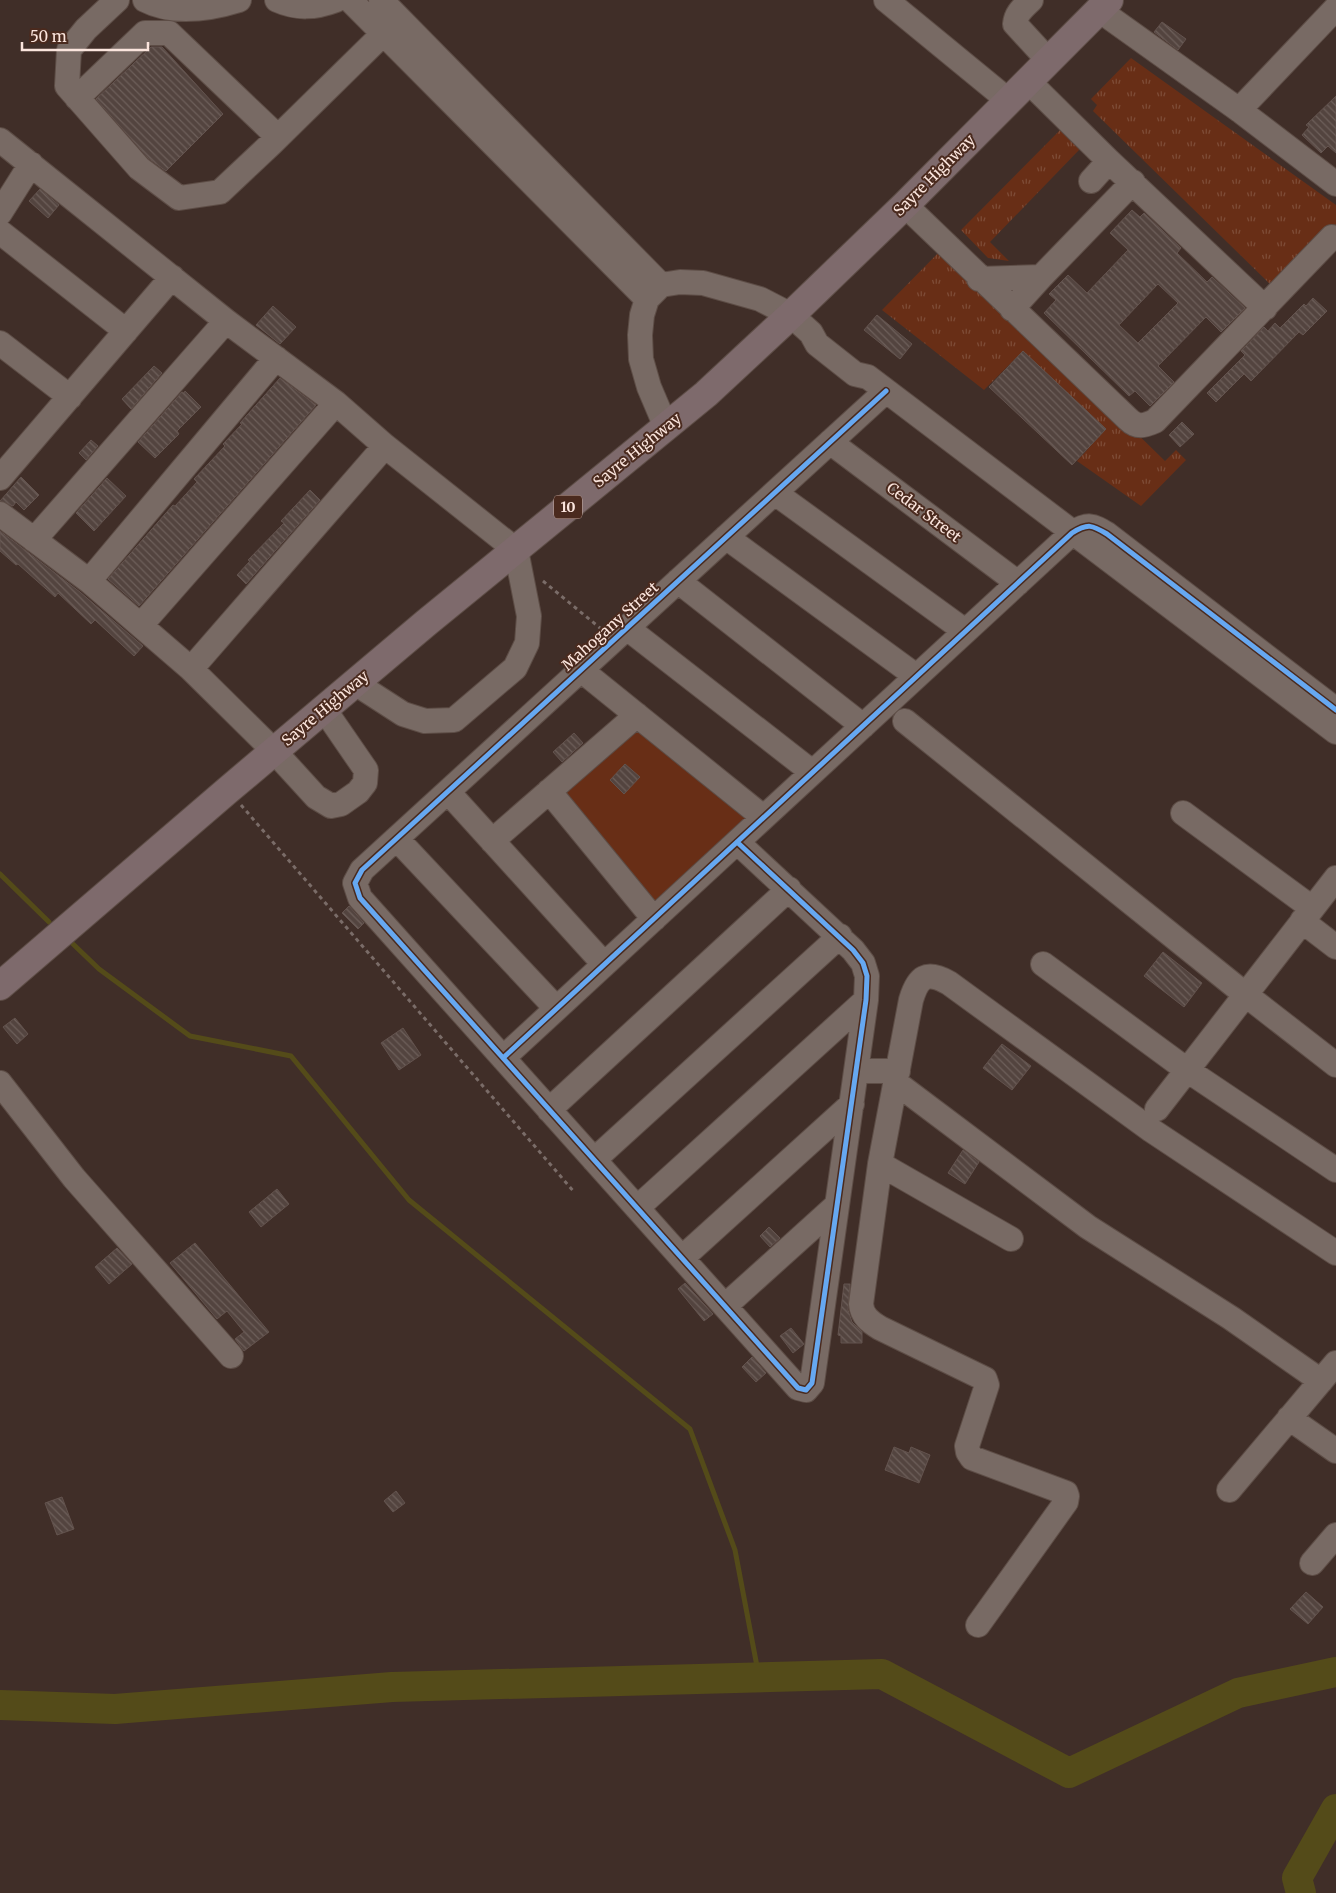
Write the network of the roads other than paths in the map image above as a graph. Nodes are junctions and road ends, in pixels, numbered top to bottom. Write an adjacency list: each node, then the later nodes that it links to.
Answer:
1 (117, 0): 15 (street)
2 (146, 0): 3 (street)
3 (239, 0)
4 (277, 0): 5 (street)
5 (336, 0)
6 (350, 0): 12 (street)
7 (381, 0): 32 (street)
8 (886, 0): 16 (street)
9 (1031, 0): 13 (street)
10 (1104, 5): 13 (highway, Sayre Highway / 10); 17 (street)
11 (1336, 8): 17 (street)
12 (384, 33): 18 (street); 32 (street)
13 (1048, 61): 14 (highway, Sayre Highway / 10)
14 (1028, 81): 16 (highway, Sayre Highway / 10); 20 (street)
15 (77, 98): 18 (street); 18 (street)
16 (1009, 100): 25 (highway, Sayre Highway / 10)
17 (1239, 110): 24 (street)
18 (278, 137)
19 (0, 140): 21 (street)
20 (1109, 161): 22 (street); 23 (street)
21 (31, 164): 26 (street); 29 (street)
22 (1091, 182)
23 (1133, 182): 30 (street); 33 (street)
24 (1336, 184)
25 (904, 205): 31 (street); 35 (highway, Sayre Highway / 10)
26 (0, 213)
27 (0, 232): 37 (street)
28 (1332, 237): 33 (street)
29 (172, 276): 36 (street); 37 (street)
30 (1041, 277): 31 (street); 34 (street)
31 (979, 279): 34 (street)
32 (654, 292): 35 (street); 43 (street)
33 (1265, 308): 34 (street)
34 (1012, 309)
35 (791, 315): 40 (street); 43 (highway, Sayre Highway / 10)
36 (226, 321): 39 (street); 51 (street)
37 (126, 331): 41 (street)
38 (0, 343): 41 (street)
39 (276, 358): 42 (street); 53 (street)
40 (877, 384): 44 (street, Mahogany Street); 49 (street)
41 (70, 397): 46 (street)
42 (336, 403): 45 (street); 56 (street)
43 (666, 428): 52 (highway, Sayre Highway / 10)
44 (830, 442): 47 (street, Mahogany Street); 55 (street, Cedar Street)
45 (385, 446): 52 (street); 59 (street)
46 (0, 478)
47 (775, 493): 50 (street, Mahogany Street); 57 (street)
48 (0, 514): 51 (street)
49 (1072, 533): 55 (street); 64 (street); 68 (street)
50 (726, 537): 54 (street, Mahogany Street); 61 (street)
51 (34, 540): 53 (street)
52 (516, 550): 62 (highway, Sayre Highway / 10); 62 (street)
53 (89, 581): 56 (street)
54 (678, 581): 58 (street, Mahogany Street); 67 (street)
55 (1018, 583): 57 (street)
56 (142, 625): 59 (street)
57 (965, 631): 61 (street)
58 (621, 634): 60 (street, Mahogany Street); 70 (street)
59 (191, 669): 69 (street)
60 (581, 670): 65 (street); 72 (street, Mahogany Street)
61 (916, 676): 67 (street)
62 (355, 684): 63 (highway, Sayre Highway / 10)
63 (324, 710): 69 (highway, Sayre Highway / 10); 69 (street)
64 (1336, 710)
65 (637, 715): 71 (street); 74 (street)
66 (905, 721): 87 (street)
67 (863, 726): 70 (street)
68 (1336, 732)
69 (274, 751): 86 (highway, Sayre Highway / 10)
70 (812, 772): 74 (street)
71 (549, 791): 76 (street); 81 (street)
72 (448, 792): 75 (street, Mahogany Street); 76 (street)
73 (1183, 813): 80 (street)
74 (764, 817): 77 (street)
75 (397, 838): 89 (street); 90 (street, Mahogany Street)
76 (492, 841): 84 (street)
77 (737, 842): 79 (street); 81 (street)
78 (1336, 878): 80 (street)
79 (789, 890): 82 (street); 98 (street)
80 (1307, 915): 83 (street); 87 (street)
81 (654, 919): 84 (street)
82 (840, 936): 88 (street); 99 (street)
83 (1336, 947)
84 (604, 964): 89 (street)
85 (1043, 964): 92 (street)
86 (0, 986)
87 (1246, 994): 91 (street); 92 (street)
88 (866, 1000): 93 (street); 103 (street)
89 (556, 1008): 90 (street)
90 (503, 1058): 98 (street)
91 (1336, 1065)
92 (1187, 1070): 97 (street); 101 (street)
93 (856, 1071): 94 (street); 96 (street)
94 (896, 1076): 100 (street); 105 (street); 109 (street)
95 (0, 1082): 108 (street)
96 (852, 1104): 102 (street); 106 (street)
97 (1157, 1109)
98 (550, 1110): 99 (street)
99 (594, 1160): 103 (street)
100 (880, 1164): 104 (street); 115 (street)
101 (1336, 1170)
102 (837, 1205): 107 (street); 107 (street)
103 (637, 1208): 106 (street)
104 (1011, 1239)
105 (1336, 1253)
106 (682, 1258): 107 (street)
107 (725, 1306)
108 (230, 1356)
109 (1329, 1372): 110 (street)
110 (1289, 1418): 111 (street); 112 (street)
111 (1336, 1451)
112 (1229, 1490)
113 (1336, 1535): 114 (street)
114 (1312, 1563)
115 (978, 1625)

